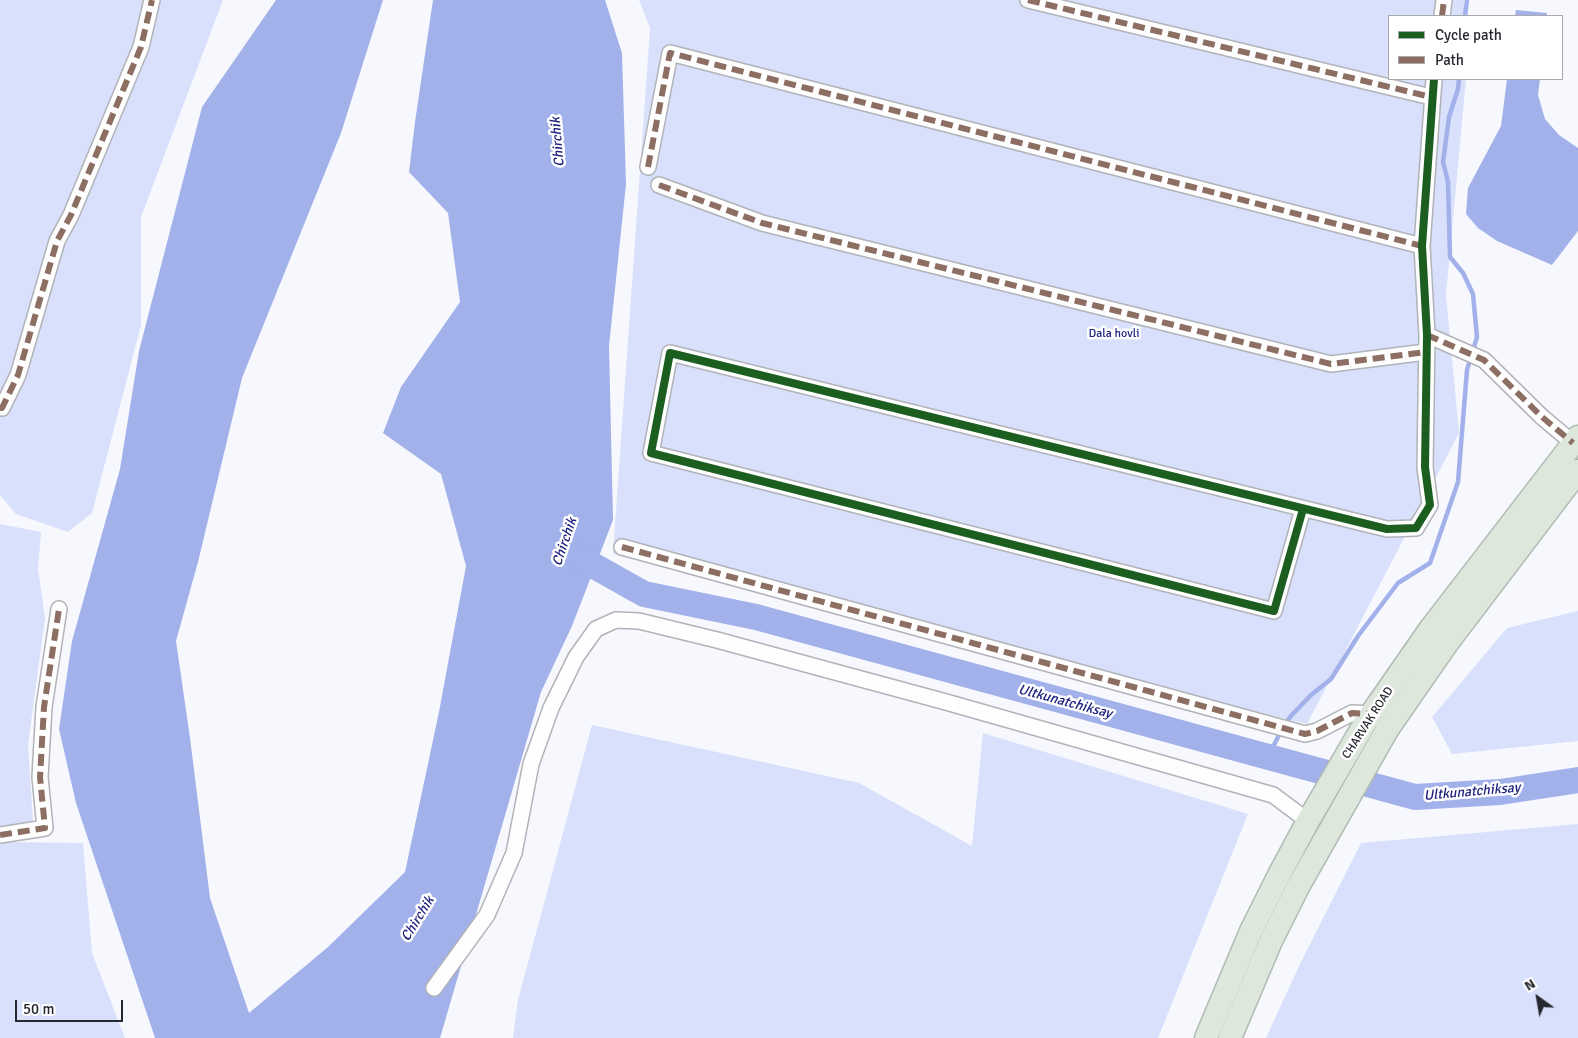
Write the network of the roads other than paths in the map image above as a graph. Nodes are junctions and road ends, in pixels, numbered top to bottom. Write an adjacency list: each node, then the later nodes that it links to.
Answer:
1 (152, 0): 13 (street)
2 (1028, 0): 4 (street)
3 (1444, 0): 5 (street)
4 (1063, 4): 7 (street)
5 (1442, 15)
6 (1434, 80): 7 (street)
7 (1431, 97): 10 (street)
8 (648, 167): 10 (street)
9 (659, 186): 12 (street)
10 (1422, 246): 11 (street)
11 (1426, 335): 12 (street); 14 (street)
12 (1426, 352): 16 (street)
13 (0, 408)
14 (1576, 440): 19 (highway, CHARVAK ROAD)
15 (1578, 471): 24 (highway, CHARVAK ROAD)
16 (1303, 509): 16 (street)
17 (622, 547): 19 (street)
18 (59, 609): 21 (street)
19 (1368, 719): 20 (highway, CHARVAK ROAD)
20 (1308, 821): 22 (street); 23 (highway, CHARVAK ROAD)
21 (0, 835)
22 (434, 988)
23 (1206, 1038)
24 (1230, 1038)

